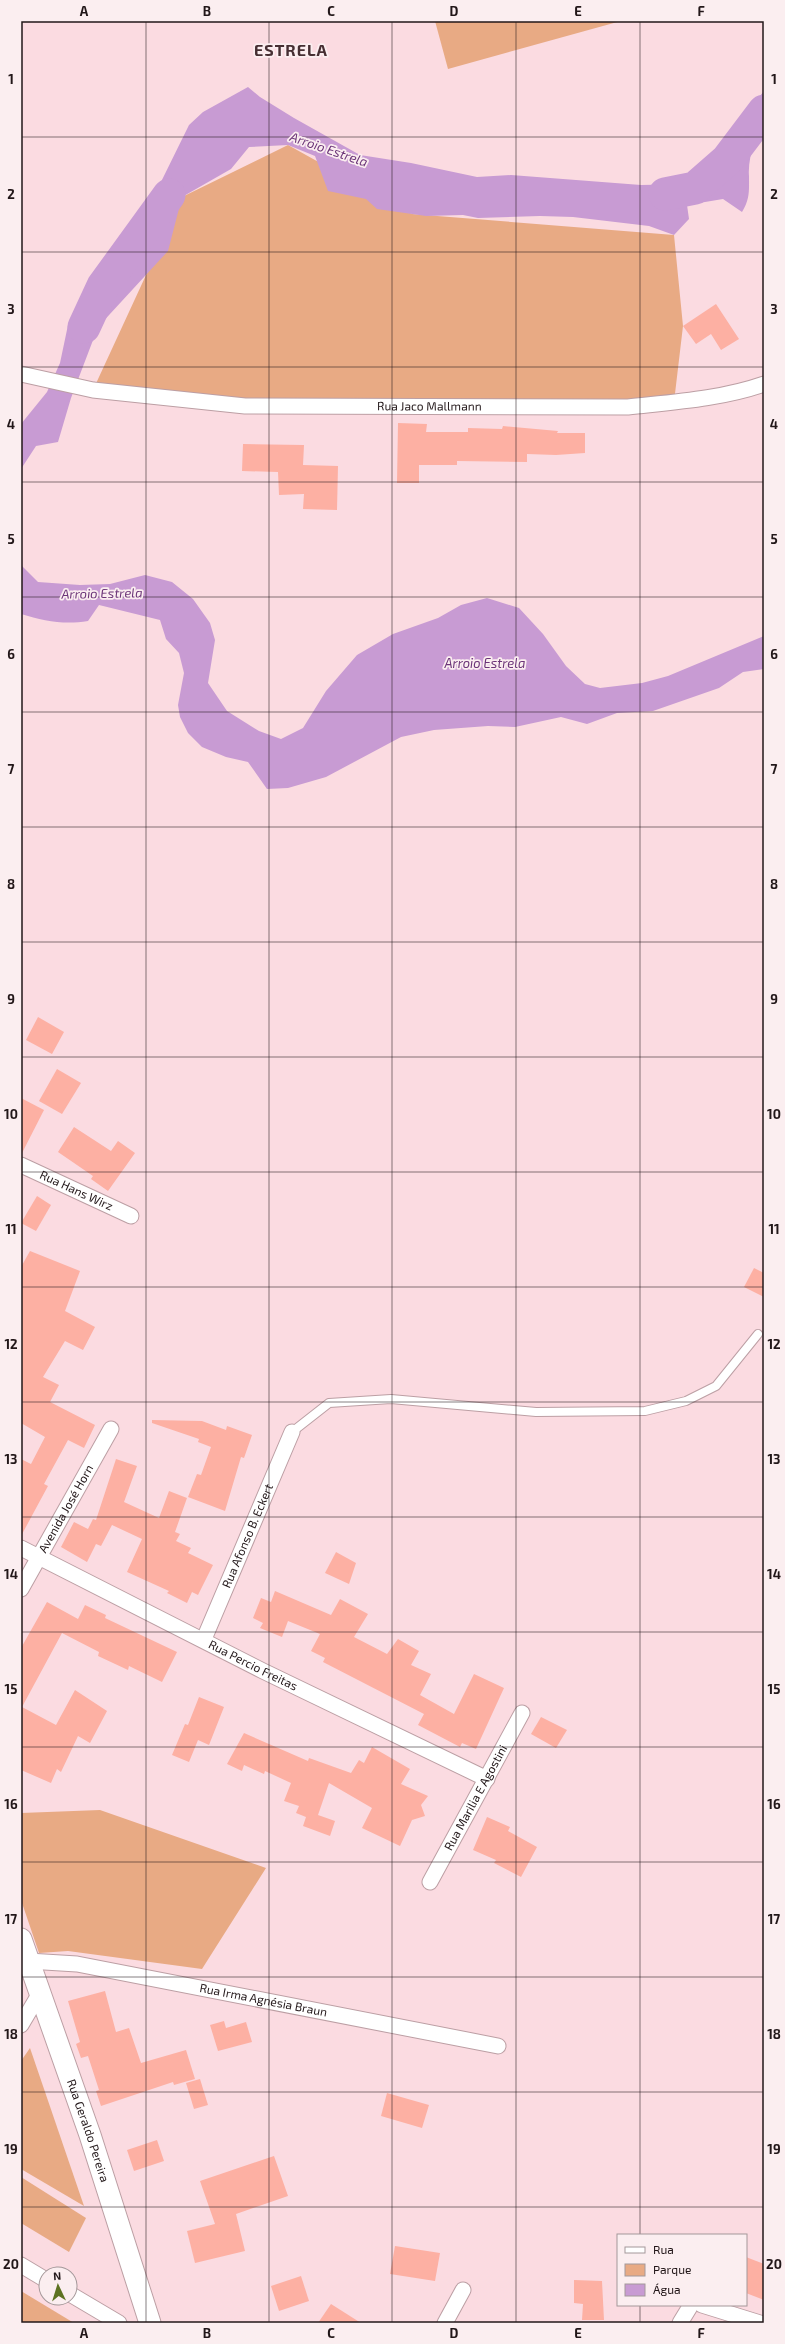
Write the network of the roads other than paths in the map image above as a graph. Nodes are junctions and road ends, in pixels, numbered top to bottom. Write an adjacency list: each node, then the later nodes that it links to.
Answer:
1 (21, 374): 2 (street, Rua Jaco Mallmann)
2 (764, 384)
3 (21, 1165): 4 (street, Rua Hans Wirz)
4 (131, 1216)
5 (758, 1334): 7 (lane)
6 (111, 1429): 9 (street, Avenida José Horn)
7 (292, 1432): 11 (street, Rua Afonso B. Eckert)
8 (21, 1548): 9 (street, Rua Percio Freitas)
9 (39, 1557): 10 (street, Avenida José Horn); 11 (street, Rua Percio Freitas)
10 (21, 1589)
11 (204, 1640): 13 (street, Rua Percio Freitas)
12 (522, 1713): 13 (street, Rua Marilia E Agostini)
13 (487, 1778): 14 (street, Rua Marilia E Agostini)
14 (430, 1882)
15 (21, 1939): 16 (main road, Rua Geraldo Pereira)
16 (28, 1961): 17 (main road, Rua Geraldo Pereira); 19 (street, Rua Irma Agnésia Braun)
17 (40, 1993): 18 (street); 27 (main road, Rua Geraldo Pereira)
18 (21, 2025)
19 (498, 2046)
20 (21, 2265): 21 (street)
21 (38, 2275)
22 (463, 2290): 28 (street)
23 (78, 2299): 26 (street)
24 (690, 2306): 29 (street)
25 (705, 2306): 30 (street)
26 (119, 2323)
27 (150, 2323)
28 (445, 2323)
29 (680, 2323)
30 (760, 2323)

